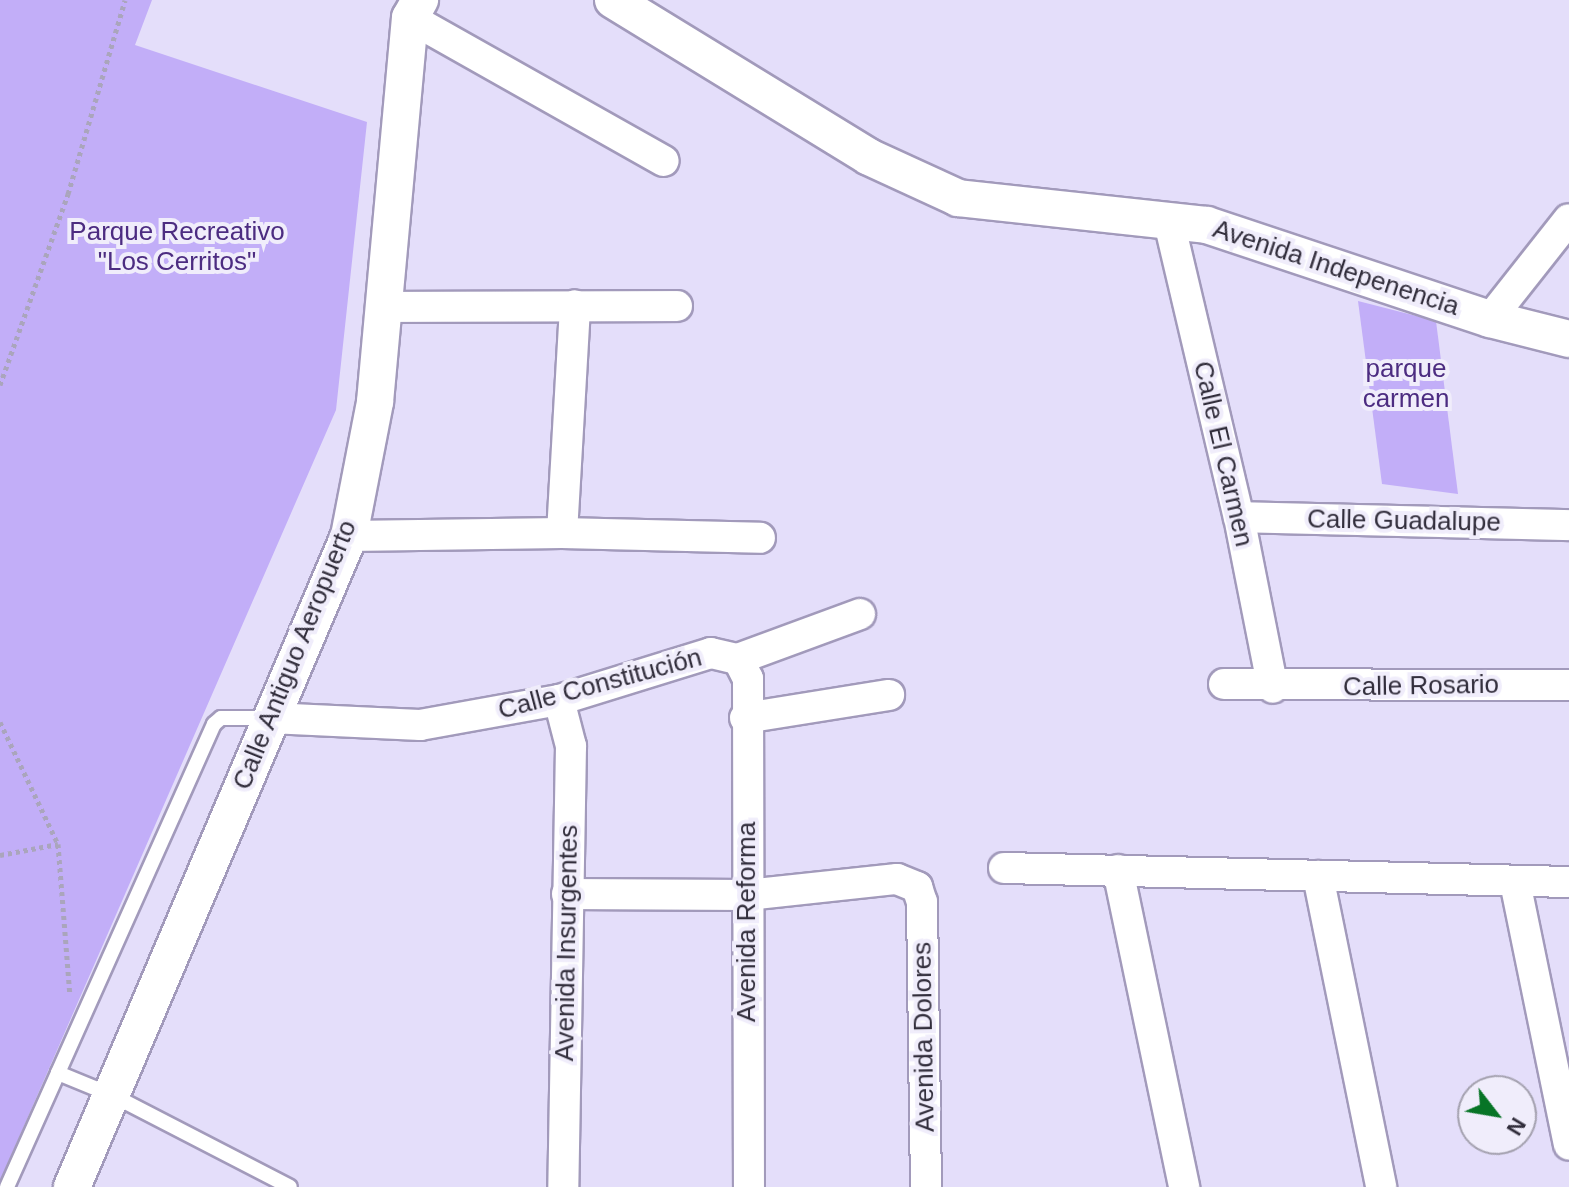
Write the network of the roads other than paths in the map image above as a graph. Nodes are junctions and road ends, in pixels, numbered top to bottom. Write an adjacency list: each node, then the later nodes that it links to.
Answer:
1 (613, 0): 5 (street, Avenida Indepenencia)
2 (415, 9): 3 (street); 8 (street, Calle Antiguo Aeropuerto)
3 (664, 161)
4 (1569, 219): 9 (street)
5 (1169, 222): 9 (street, Avenida Indepenencia); 11 (street, Calle El Carmen)
6 (575, 305): 7 (street); 8 (street); 13 (street)
7 (677, 306)
8 (385, 307): 14 (street, Calle Antiguo Aeropuerto)
9 (1490, 319): 10 (street, Avenida Indepenencia)
10 (1569, 339)
11 (1239, 517): 12 (street, Calle Guadalupe); 20 (street, Calle El Carmen)
12 (1569, 525)
13 (562, 533): 14 (street); 15 (street)
14 (349, 536): 23 (street, Calle Antiguo Aeropuerto)
15 (760, 538)
16 (860, 614): 17 (street)
17 (738, 659): 22 (street, Calle Constitución); 24 (street, Avenida Reforma)
18 (1224, 684): 20 (street, Calle Rosario)
19 (1569, 685): 20 (street, Calle Rosario)
20 (1273, 688)
21 (889, 695): 24 (street)
22 (559, 700): 23 (street, Calle Constitución); 30 (street, Avenida Insurgentes)
23 (270, 718): 32 (lane); 33 (street, Calle Antiguo Aeropuerto)
24 (745, 718): 31 (street, Avenida Reforma)
25 (1004, 868): 26 (street)
26 (1118, 870): 27 (street); 41 (street)
27 (1318, 876): 28 (street); 42 (street)
28 (1515, 882): 29 (street); 34 (street)
29 (1569, 882)
30 (567, 894): 31 (street); 38 (street, Avenida Insurgentes)
31 (747, 895): 39 (street, Avenida Reforma); 40 (street, Avenida Dolores)
32 (58, 1073): 33 (lane); 35 (lane)
33 (112, 1095): 36 (street, Calle Antiguo Aeropuerto); 37 (lane)
34 (1569, 1144)
35 (7, 1187)
36 (72, 1187)
37 (290, 1187)
38 (563, 1187)
39 (749, 1187)
40 (926, 1187)
41 (1184, 1187)
42 (1381, 1187)

